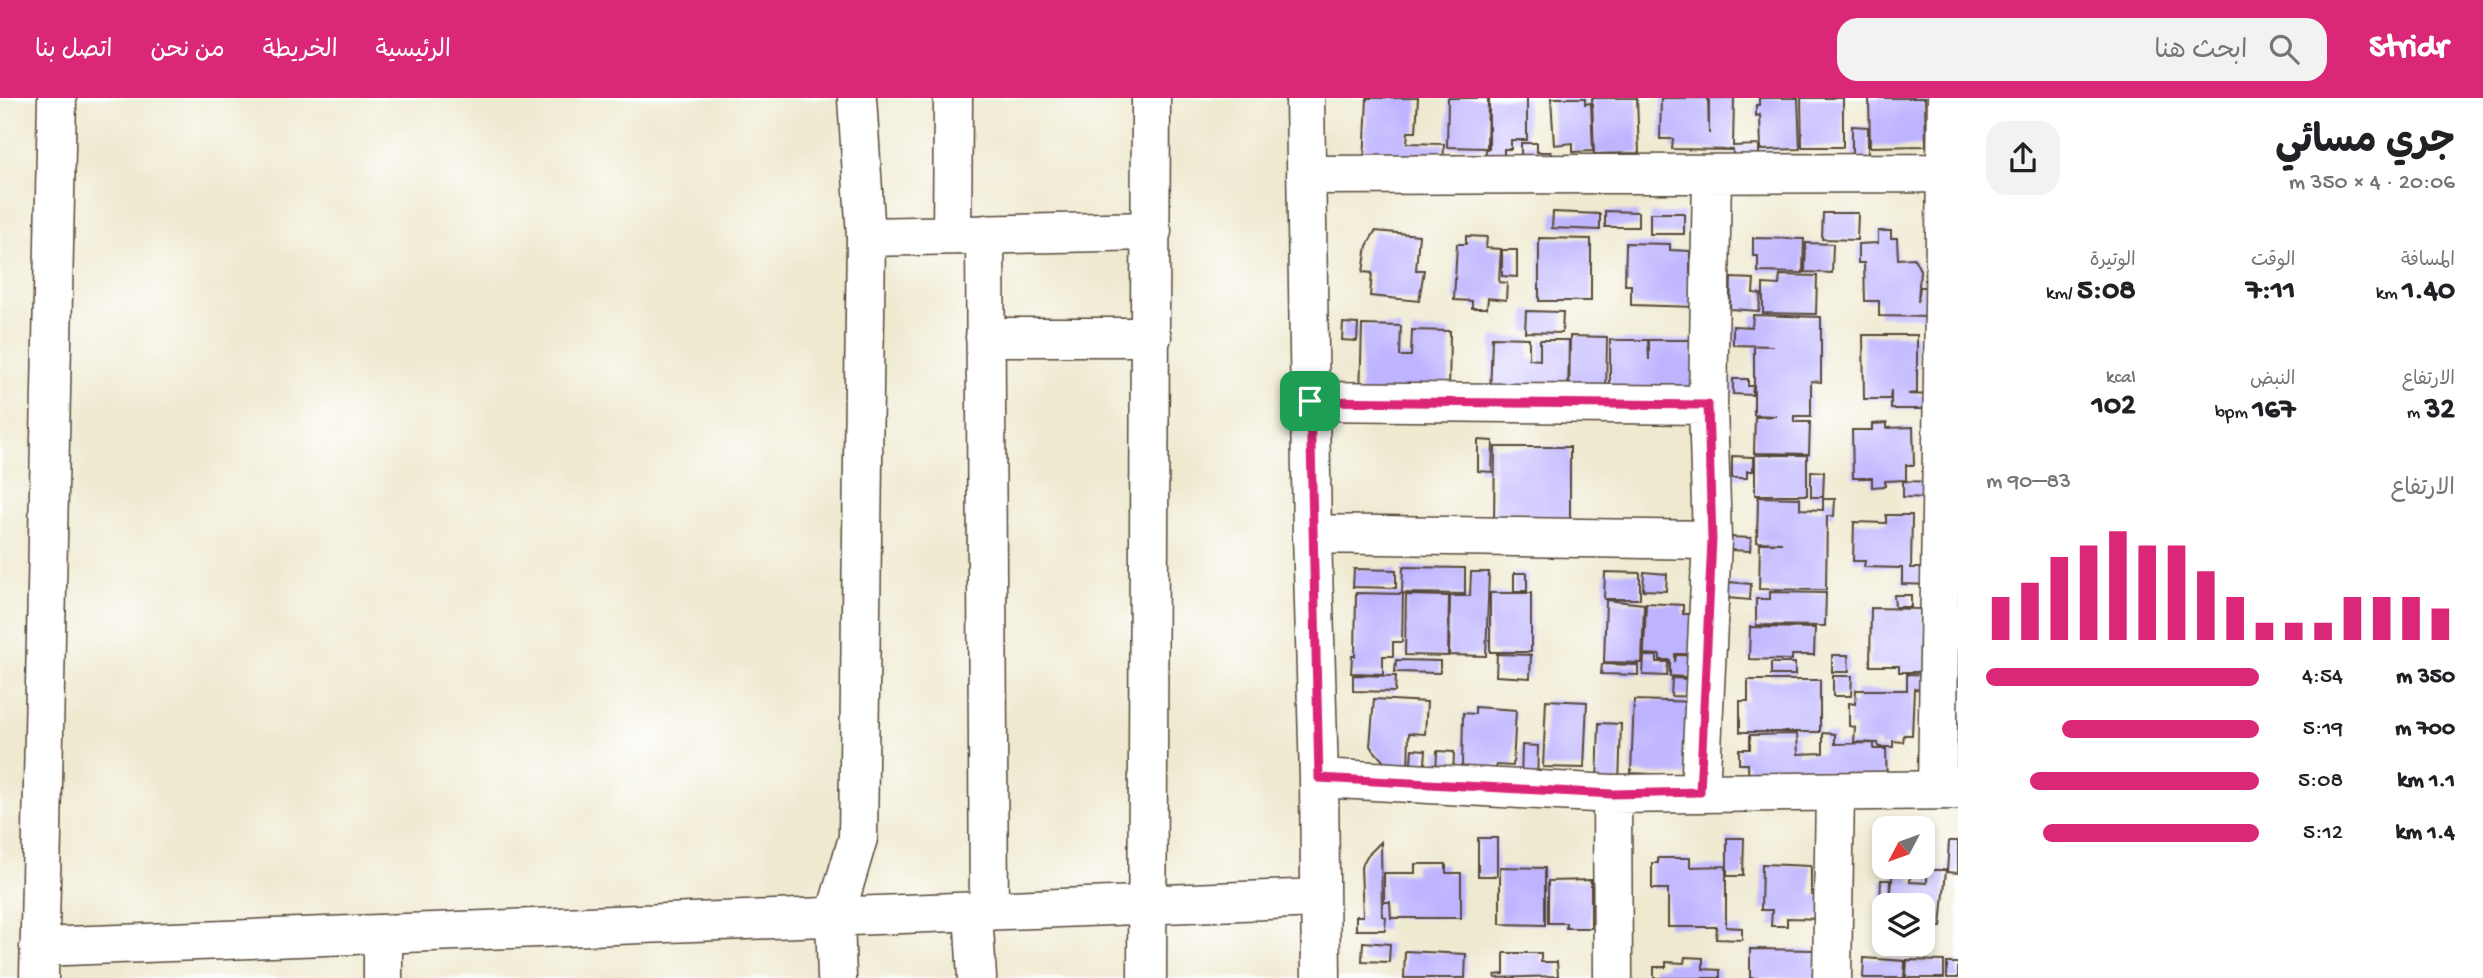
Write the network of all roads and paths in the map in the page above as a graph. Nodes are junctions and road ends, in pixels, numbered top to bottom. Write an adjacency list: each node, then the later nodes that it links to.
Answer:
1 (57, 98): 29 (street)
2 (857, 98): 12 (street)
3 (953, 98): 11 (street)
4 (1151, 98): 10 (street)
5 (1305, 98): 9 (street)
6 (1947, 98): 7 (street)
7 (1946, 173): 8 (street); 20 (street)
8 (1712, 174): 9 (street); 16 (street)
9 (1306, 175): 15 (street)
10 (1152, 231): 11 (street); 14 (street)
11 (969, 234): 12 (street); 13 (street)
12 (866, 237): 27 (street)
13 (985, 337): 14 (street); 26 (street)
14 (1152, 337): 25 (street)
15 (1310, 401): 16 (street); 17 (street)
16 (1708, 405): 18 (street)
17 (1312, 534): 18 (street); 19 (street)
18 (1712, 540): 21 (street)
19 (1319, 778): 23 (street); 24 (street)
20 (1948, 790): 22 (street)
21 (1700, 792): 22 (street); 23 (street)
22 (1835, 792): 36 (street)
23 (1612, 794): 35 (street)
24 (1320, 898): 25 (street); 34 (street)
25 (1146, 905): 26 (street); 33 (street)
26 (981, 911): 27 (street); 32 (street)
27 (835, 916): 28 (street); 31 (street)
28 (383, 934): 29 (street); 30 (street)
29 (39, 962)
30 (383, 978)
31 (837, 978)
32 (977, 978)
33 (1147, 978)
34 (1321, 978)
35 (1613, 978)
36 (1832, 978)

